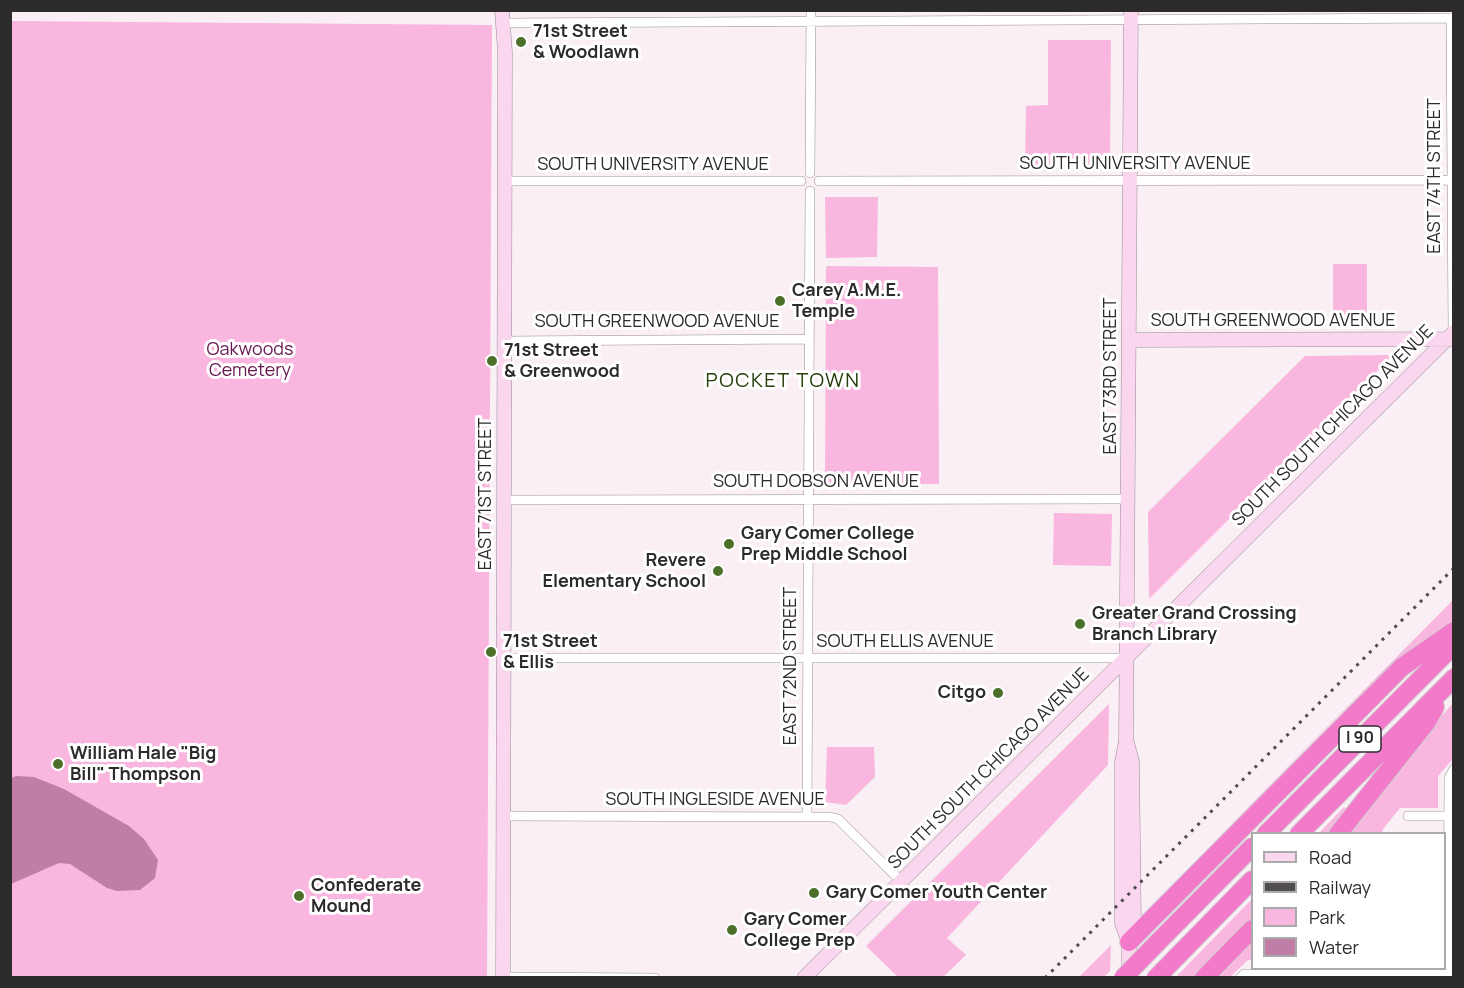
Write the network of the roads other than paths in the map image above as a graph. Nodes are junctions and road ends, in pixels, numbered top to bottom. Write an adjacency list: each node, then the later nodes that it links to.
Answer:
1 (651, 10): 7 (street)
2 (811, 10): 8 (street)
3 (972, 16): 4 (street); 8 (street)
4 (1131, 16): 6 (street); 10 (main road, EAST 73RD STREET)
5 (503, 17): 7 (street); 12 (main road, EAST 71ST STREET)
6 (1452, 18): 11 (street, EAST 74TH STREET)
7 (651, 22): 8 (street)
8 (811, 22): 9 (street)
9 (810, 173): 13 (street); 14 (street)
10 (1130, 180): 11 (street, SOUTH UNIVERSITY AVENUE); 14 (street, SOUTH UNIVERSITY AVENUE); 18 (main road, EAST 73RD STREET)
11 (1452, 180): 16 (street, EAST 74TH STREET)
12 (504, 181): 13 (street, SOUTH UNIVERSITY AVENUE); 19 (main road, EAST 71ST STREET)
13 (801, 181): 15 (street)
14 (819, 181): 15 (street)
15 (810, 190): 17 (street, EAST 72ND STREET)
16 (1452, 336): 18 (main road, SOUTH GREENWOOD AVENUE); 27 (main road, SOUTH SOUTH CHICAGO AVENUE)
17 (809, 339): 19 (street, SOUTH GREENWOOD AVENUE); 20 (street, EAST 72ND STREET)
18 (1129, 340): 21 (main road, EAST 73RD STREET)
19 (504, 341): 22 (main road, EAST 71ST STREET)
20 (809, 498): 21 (street, SOUTH DOBSON AVENUE); 22 (street, SOUTH DOBSON AVENUE); 26 (street, EAST 72ND STREET)
21 (1128, 499): 27 (main road, EAST 73RD STREET)
22 (504, 500): 25 (main road, EAST 71ST STREET)
23 (1454, 631): 41 (highway)
24 (1454, 645): 34 (highway, I 90)
25 (503, 658): 26 (street, SOUTH ELLIS AVENUE); 30 (main road, EAST 71ST STREET)
26 (808, 658): 27 (street, SOUTH ELLIS AVENUE); 33 (street, EAST 72ND STREET)
27 (1127, 658): 38 (main road, SOUTH SOUTH CHICAGO AVENUE); 41 (main road, EAST 73RD STREET)
28 (1451, 680): 35 (highway, I 90); 36 (highway)
29 (1454, 769): 32 (street)
30 (503, 816): 33 (street, SOUTH INGLESIDE AVENUE); 44 (main road, EAST 71ST STREET)
31 (1408, 816): 32 (street)
32 (1451, 816): 42 (street)
33 (807, 817): 38 (street, SOUTH INGLESIDE AVENUE)
34 (1268, 832)
35 (1301, 832)
36 (1340, 832)
37 (1251, 848): 48 (highway, bridge)
38 (901, 881): 47 (main road, SOUTH SOUTH CHICAGO AVENUE)
39 (1251, 881): 45 (highway)
40 (1251, 930): 50 (highway)
41 (1129, 942): 49 (main road, EAST 73RD STREET)
42 (1450, 975): 43 (street)
43 (1242, 976)
44 (503, 977): 46 (street)
45 (1157, 977)
46 (655, 978)
47 (804, 978)
48 (1123, 978)
49 (1129, 978)
50 (1204, 978)

